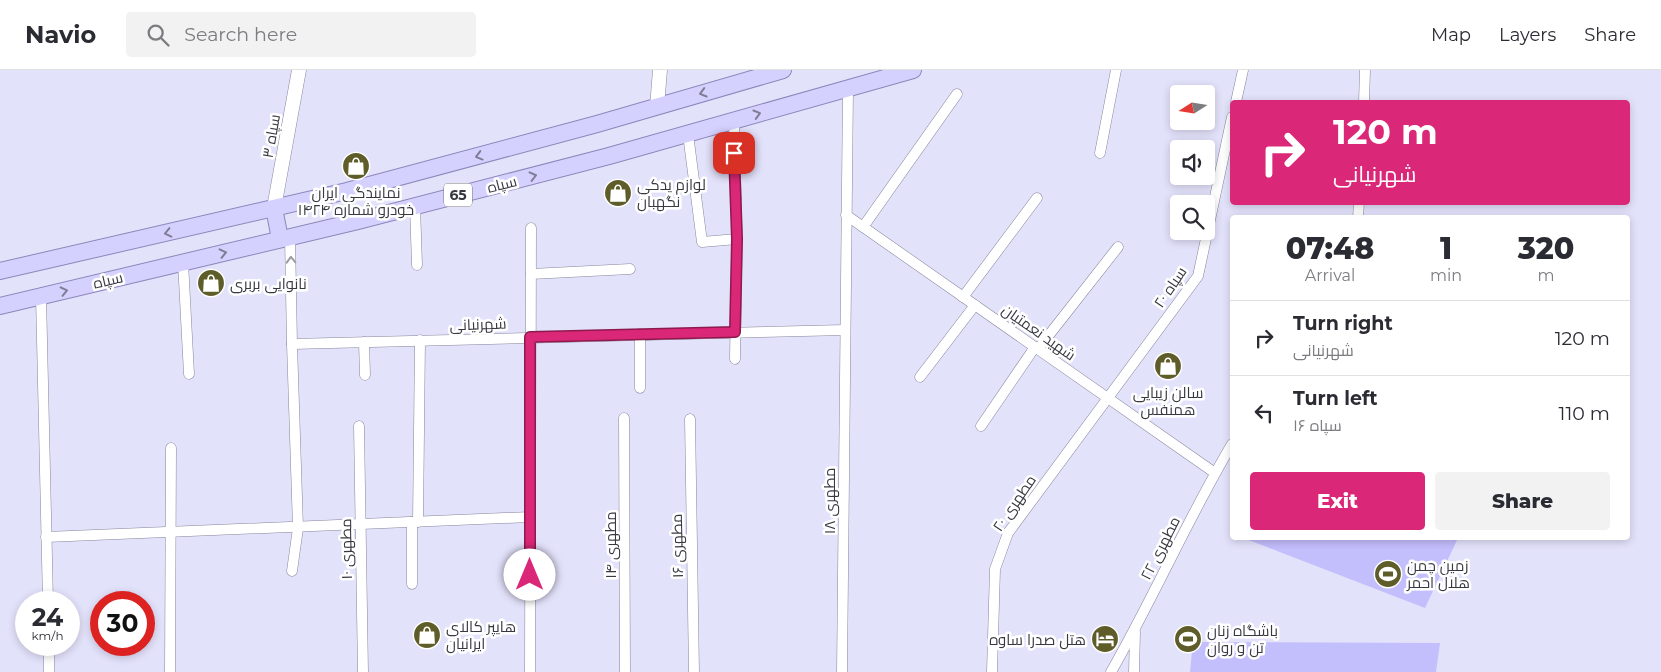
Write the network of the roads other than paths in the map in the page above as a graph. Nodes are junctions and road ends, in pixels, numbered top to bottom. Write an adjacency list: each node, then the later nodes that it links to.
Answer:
1 (299, 70): 19 (street, سپاه ۳)
2 (660, 70): 12 (street)
3 (783, 70): 12 (main road, 65, one-way to 12)
4 (913, 70): 8 (main road, سپاه / 65)
5 (1116, 70): 16 (street)
6 (1243, 70): 10 (street)
7 (1365, 70): 11 (street)
8 (848, 88): 13 (main road, سپاه / 65, one-way to 8); 20 (street, مطهری ۱۸)
9 (957, 94): 21 (street)
10 (1236, 100)
11 (1364, 100)
12 (657, 107): 19 (main road, 65, one-way to 19)
13 (734, 121): 15 (main road, سپاه / 65); 24 (street)
14 (1230, 126): 48 (street, سپاه ۲۰)
15 (688, 134): 18 (main road, سپاه / 65, one-way to 15); 24 (street)
16 (1100, 154)
17 (1038, 198): 32 (street)
18 (415, 206): 23 (main road, سپاه / 65); 27 (street)
19 (274, 208): 23 (main road); 29 (main road, 65, one-way to 29)
20 (846, 215): 21 (street, شهید نعمتیان); 35 (street, مطهری ۱۸)
21 (863, 227): 32 (street, شهید نعمتیان)
22 (531, 228): 30 (street)
23 (285, 238): 26 (main road, سپاه / 65, one-way to 23); 41 (street, one-way to 23)
24 (737, 239): 36 (street)
25 (1118, 246): 42 (street)
26 (184, 262): 31 (main road, سپاه / 65, one-way to 26); 44 (street)
27 (416, 265)
28 (630, 268): 30 (street)
29 (0, 271)
30 (531, 274): 38 (street)
31 (41, 296): 34 (main road, سپاه / 65); 61 (street)
32 (963, 297): 33 (street, شهید نعمتیان)
33 (975, 305): 42 (street, شهید نعمتیان); 46 (street)
34 (0, 306)
35 (845, 330): 36 (street, شهرنیانی); 73 (street, مطهری ۱۸)
36 (735, 332): 37 (street, شهرنیانی); 43 (street)
37 (640, 334): 38 (street, شهرنیانی); 47 (street)
38 (530, 337): 39 (street, شهرنیانی); 56 (street)
39 (420, 340): 40 (street, شهرنیانی); 57 (street)
40 (364, 342): 41 (street, شهرنیانی); 45 (street)
41 (292, 344): 59 (street)
42 (1037, 348): 48 (street, شهید نعمتیان); 52 (street)
43 (735, 359)
44 (189, 374)
45 (365, 375)
46 (920, 377)
47 (640, 388)
48 (1109, 398): 55 (street, شهید نعمتیان); 74 (street, مطهری ۲۰)
49 (624, 418): 71 (street, مطهری ۱۴)
50 (690, 419): 72 (street, مطهری ۱۶)
51 (359, 426): 58 (street, مطهری ۱۰)
52 (981, 426)
53 (1230, 447): 55 (street, مطهری ۲۲)
54 (171, 448): 60 (street)
55 (1215, 473): 65 (street, مطهری ۲۲)
56 (530, 517): 57 (street); 70 (street)
57 (415, 522): 58 (street); 63 (street)
58 (361, 524): 59 (street); 69 (street, مطهری ۱۰)
59 (298, 528): 60 (street); 62 (street)
60 (172, 532): 61 (street); 68 (street)
61 (46, 537): 64 (street)
62 (292, 571)
63 (412, 584)
64 (48, 591)
65 (1135, 631): 75 (street); 76 (street, مطهری ۲۲)
66 (49, 656): 67 (street)
67 (49, 672)
68 (170, 672)
69 (363, 672)
70 (530, 672)
71 (625, 672)
72 (694, 672)
73 (842, 672)
74 (992, 672)
75 (1111, 672)
76 (1134, 672)

